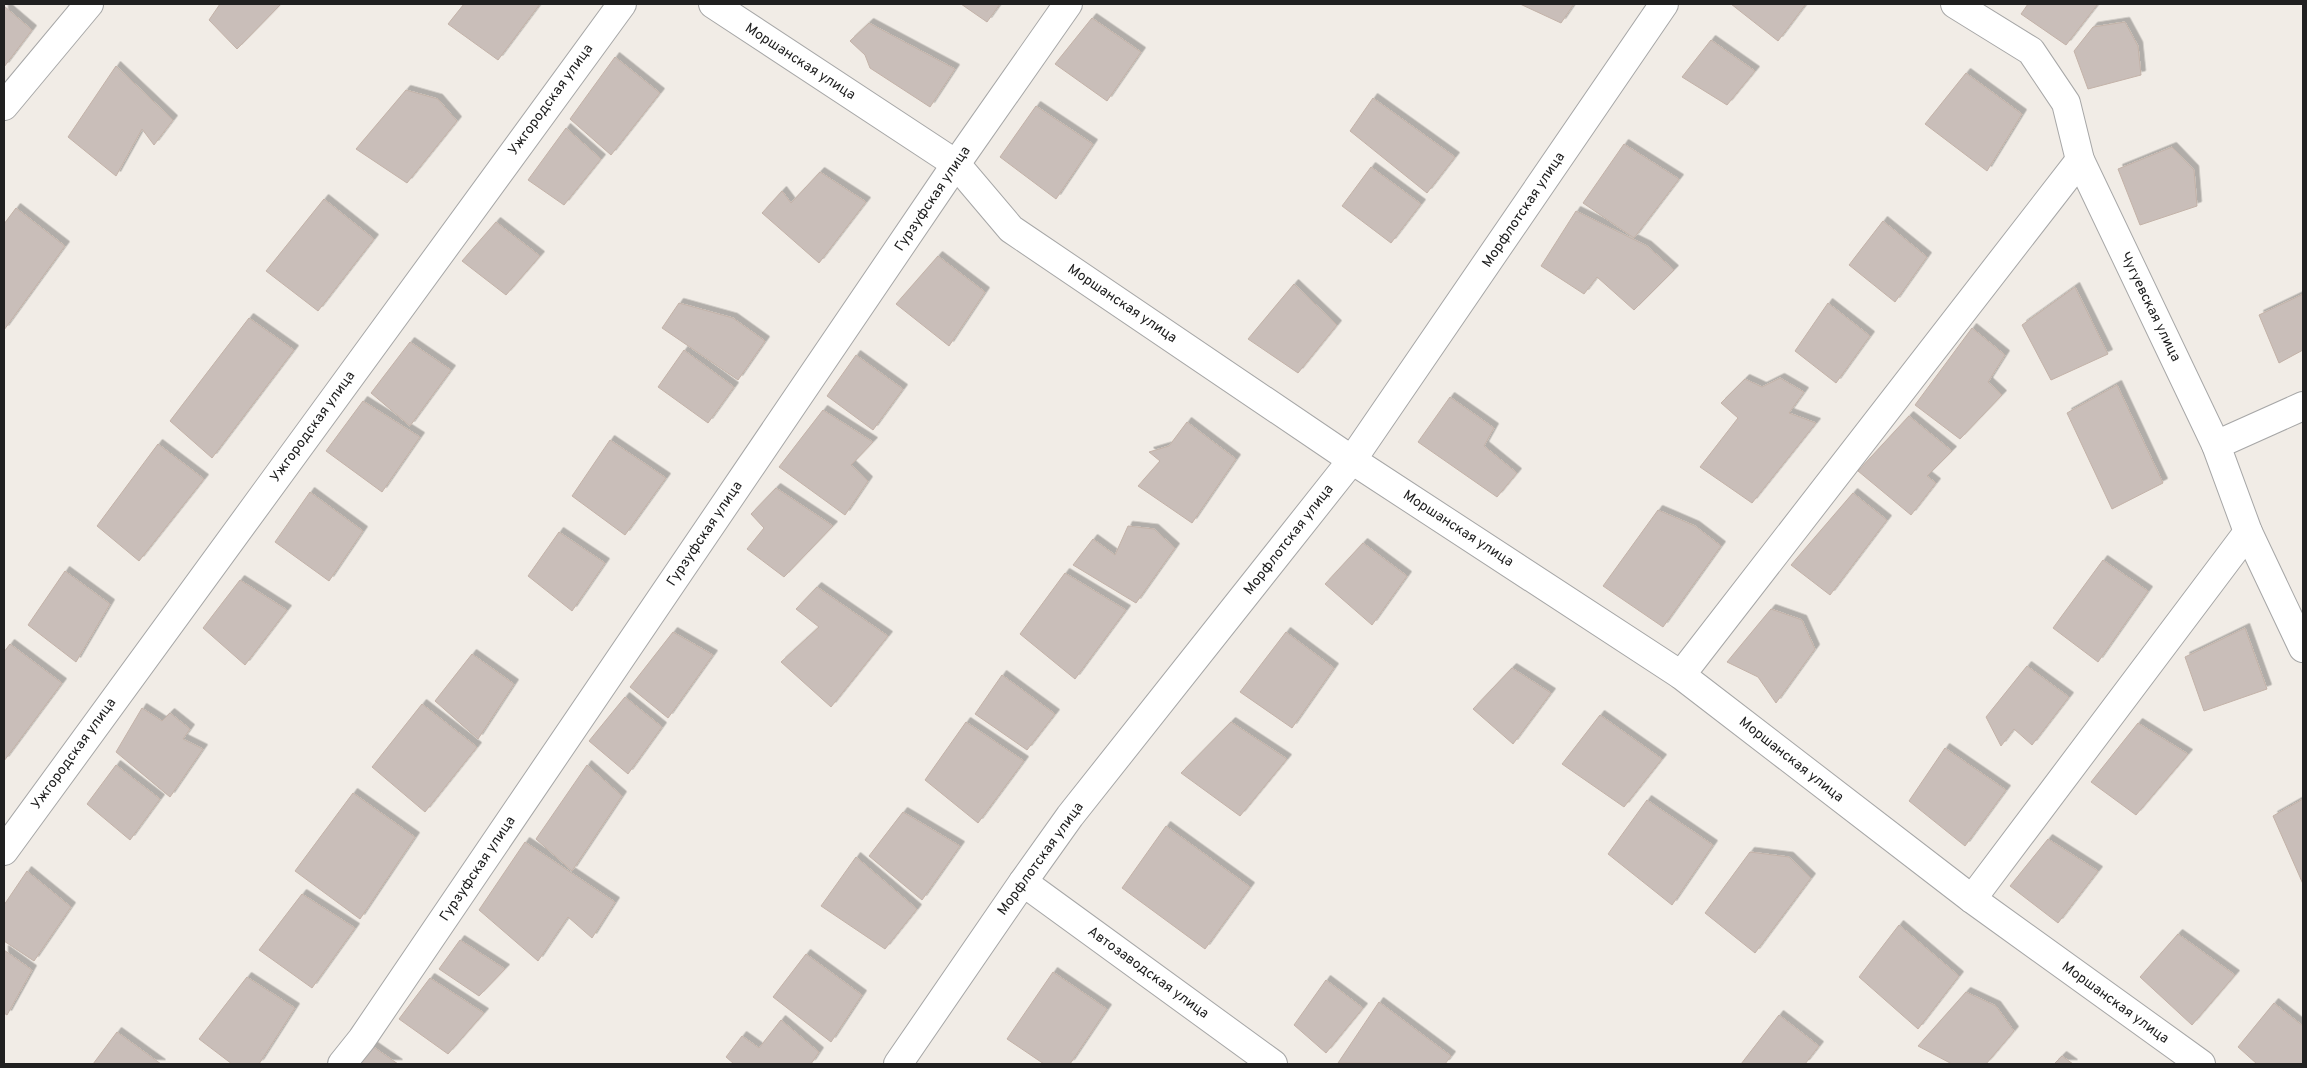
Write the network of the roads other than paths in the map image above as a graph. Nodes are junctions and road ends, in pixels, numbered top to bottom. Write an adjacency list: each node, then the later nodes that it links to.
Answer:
1 (89, 4): 7 (street)
2 (622, 4): 16 (street, Ужгородская улица)
3 (713, 4): 9 (street, Моршанская улица)
4 (1068, 4): 9 (street, Гурзуфская улица)
5 (1664, 4): 12 (street, Морфлотская улица)
6 (1955, 4): 8 (street, Чугуевская улица)
7 (4, 106)
8 (2080, 160): 11 (street, Чугуевская улица); 15 (street)
9 (956, 164): 12 (street, Моршанская улица); 19 (street, Гурзуфская улица)
10 (2303, 406): 11 (street)
11 (2216, 445): 13 (street, Чугуевская улица)
12 (1352, 460): 15 (street, Моршанская улица); 17 (street, Морфлотская улица)
13 (2248, 532): 14 (street, Чугуевская улица); 18 (street)
14 (2303, 648)
15 (1681, 675): 18 (street, Моршанская улица)
16 (4, 851)
17 (1023, 882): 20 (street, Морфлотская улица); 21 (street, Автозаводская улица)
18 (1972, 899): 22 (street, Моршанская улица)
19 (342, 1064)
20 (898, 1064)
21 (1273, 1064)
22 (2200, 1064)

